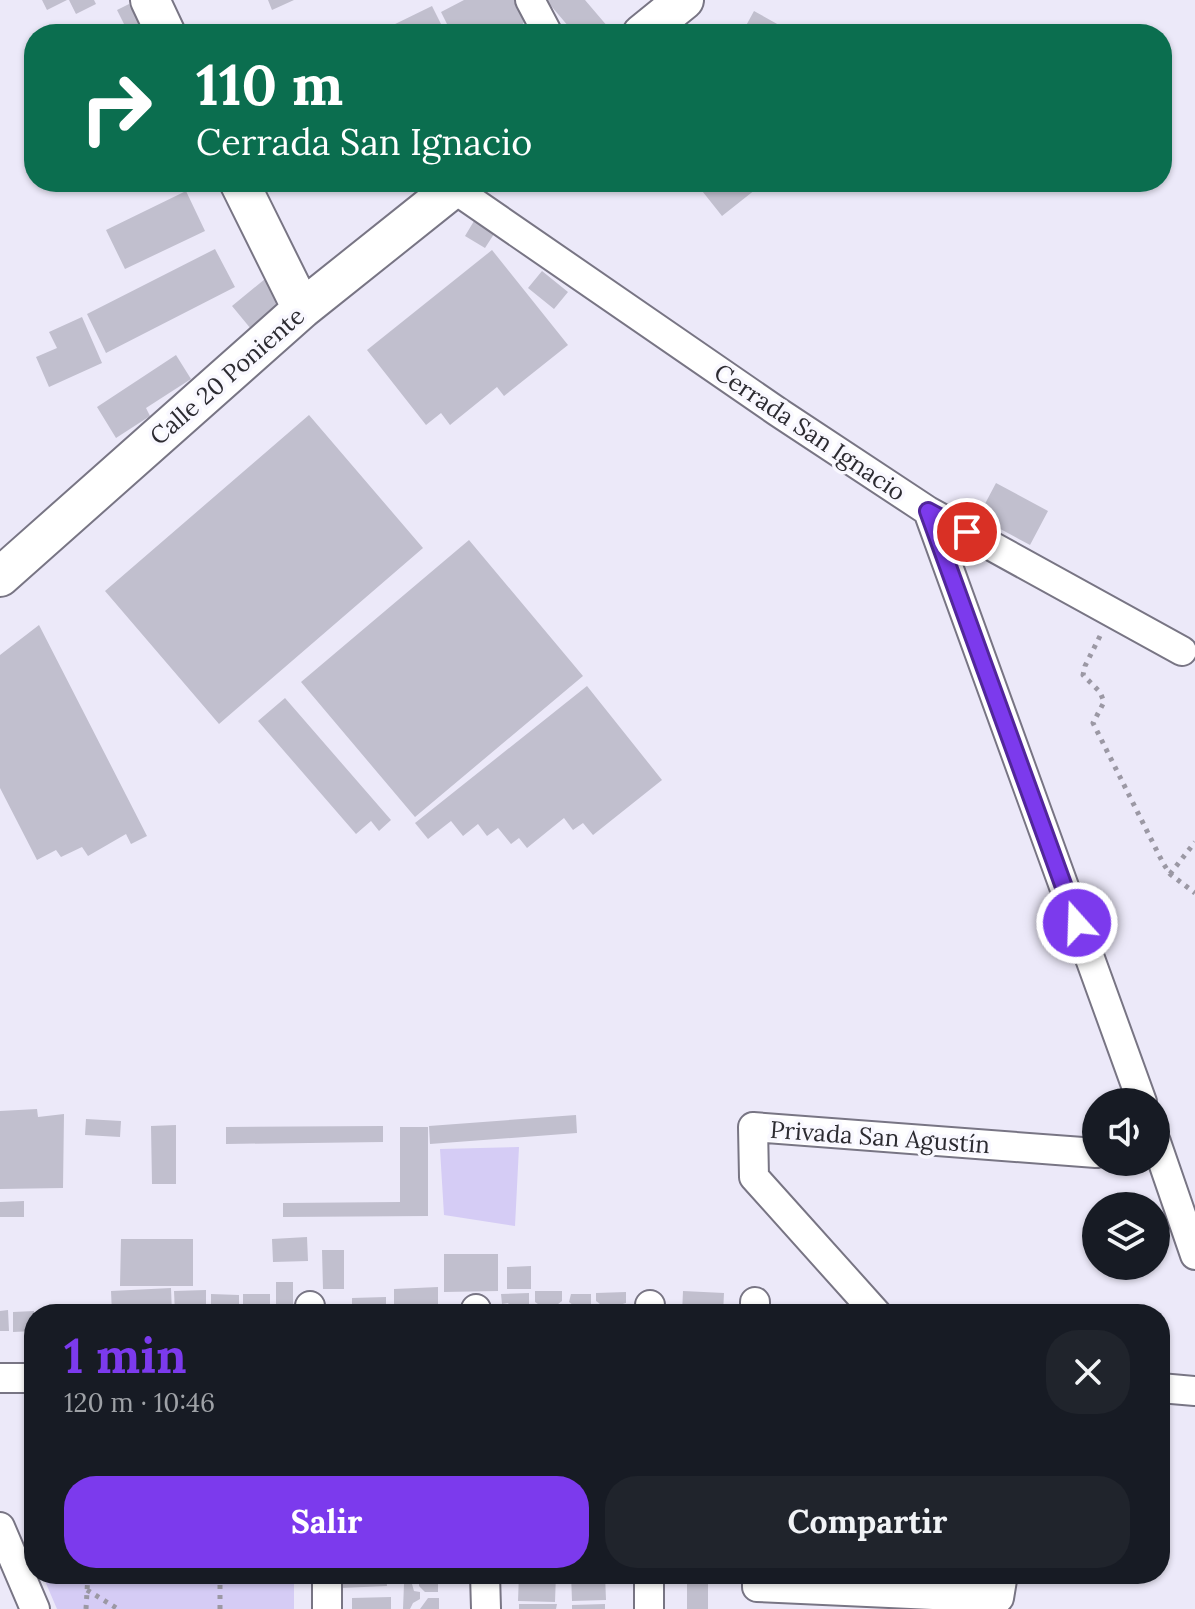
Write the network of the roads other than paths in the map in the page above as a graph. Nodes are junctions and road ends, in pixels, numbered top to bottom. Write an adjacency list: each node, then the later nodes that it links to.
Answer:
1 (150, 0): 4 (main road)
2 (530, 0): 5 (street)
3 (684, 0): 6 (main road)
4 (161, 24)
5 (543, 24)
6 (654, 24)
7 (244, 192): 10 (main road)
8 (448, 192): 10 (main road, Calle 20 Poniente)
9 (467, 192): 11 (street, Cerrada San Ignacio)
10 (302, 309): 12 (main road, Calle 20 Poniente)
11 (928, 511): 13 (street, Cerrada San Ignacio); 14 (street)
12 (0, 577)
13 (1182, 651)
14 (1137, 1088)
15 (1082, 1152): 18 (street, Privada San Agustín)
16 (1167, 1176): 17 (street)
17 (1195, 1255)
18 (868, 1304)
19 (0, 1378): 20 (street)
20 (24, 1378)
21 (1170, 1389): 22 (street)
22 (1195, 1391)
23 (14, 1538): 24 (street)
24 (24, 1572)
25 (28, 1584): 31 (street)
26 (327, 1584): 32 (street)
27 (485, 1584): 33 (street)
28 (649, 1584): 34 (street)
29 (757, 1584): 30 (street)
30 (1001, 1584)
31 (35, 1609)
32 (327, 1609)
33 (486, 1609)
34 (649, 1609)

